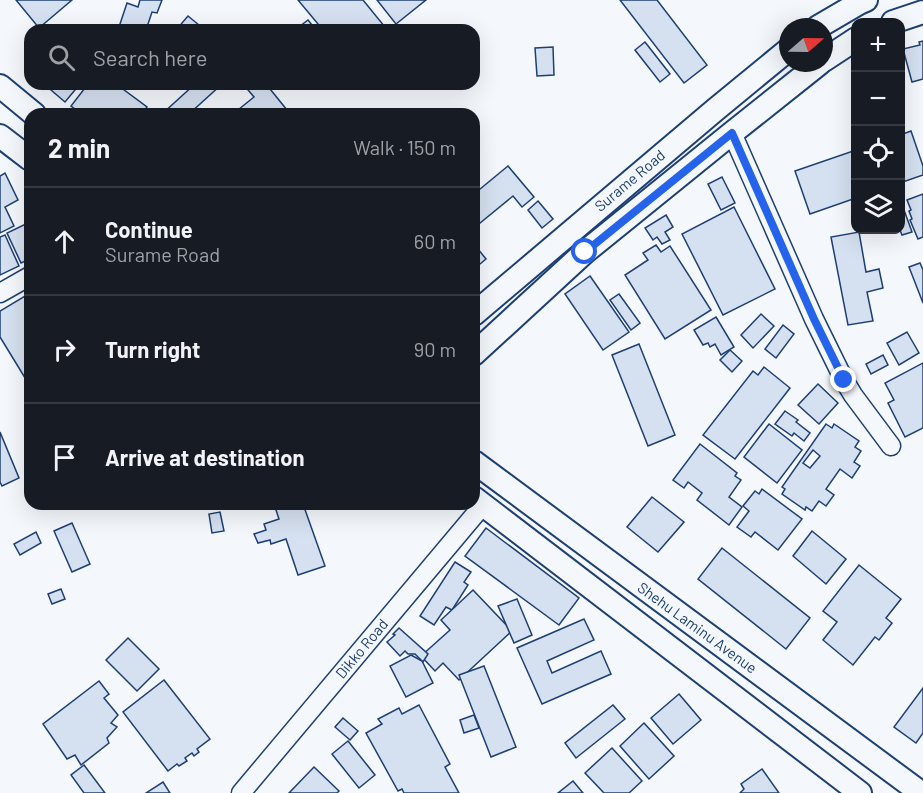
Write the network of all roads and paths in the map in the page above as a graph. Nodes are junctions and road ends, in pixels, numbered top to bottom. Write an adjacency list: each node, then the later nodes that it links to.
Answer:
1 (866, 0): 3 (street)
2 (923, 12): 4 (street)
3 (833, 18)
4 (905, 18)
5 (851, 42): 6 (street, Surame Road)
6 (833, 54)
7 (779, 57): 16 (street, Surame Road)
8 (809, 72): 11 (street, Surame Road)
9 (0, 87): 10 (street)
10 (26, 108)
11 (732, 133): 17 (street, Surame Road); 18 (street)
12 (0, 136): 13 (street)
13 (24, 154)
14 (24, 279): 15 (street)
15 (0, 293)
16 (480, 309)
17 (480, 348)
18 (891, 446)
19 (480, 466): 24 (street, Shehu Laminu Avenue)
20 (480, 503): 23 (street, Shehu Laminu Avenue)
21 (472, 510): 22 (street, Dikko Road)
22 (241, 793)
23 (860, 793)
24 (921, 793)

